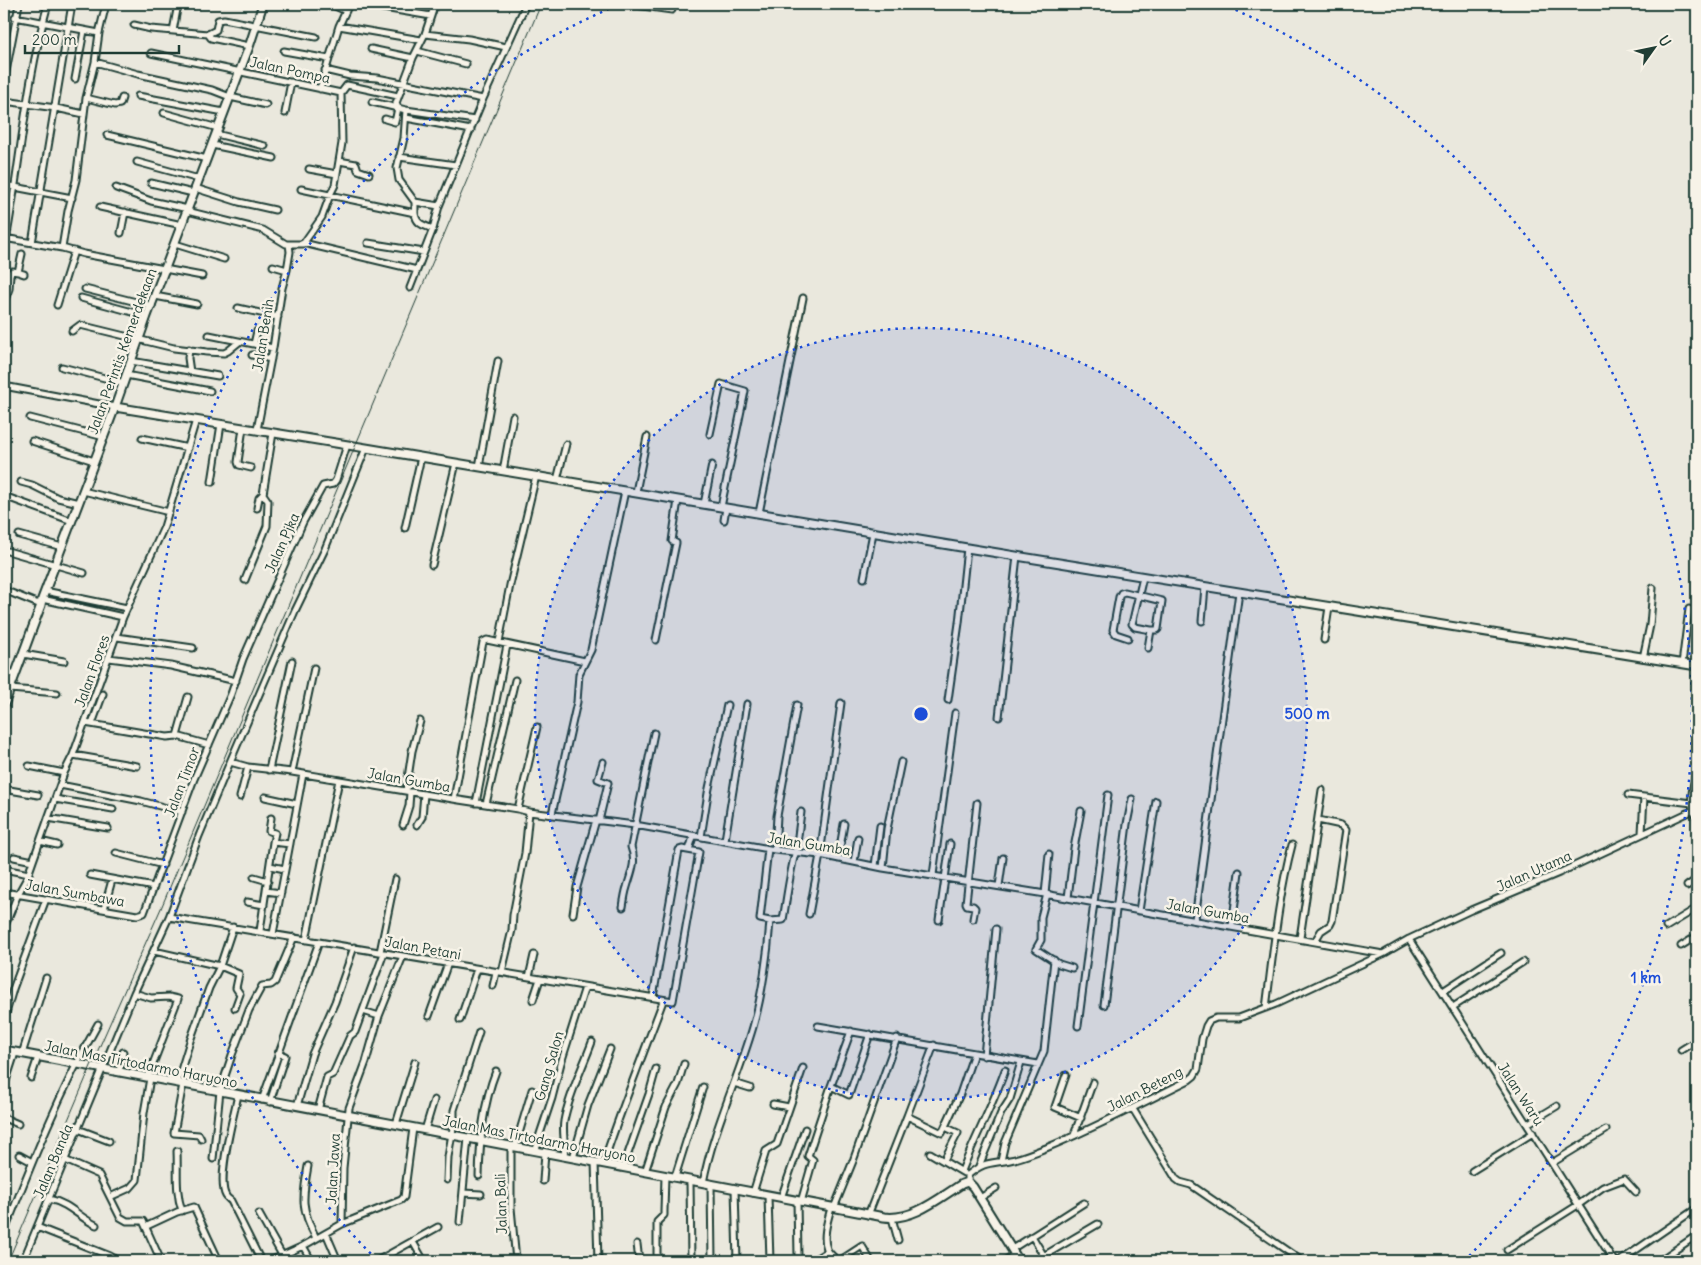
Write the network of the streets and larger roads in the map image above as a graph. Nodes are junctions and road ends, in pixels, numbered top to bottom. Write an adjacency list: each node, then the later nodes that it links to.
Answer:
1 (19, 4): 16 (street)
2 (48, 4): 17 (street)
3 (72, 4): 21 (street)
4 (106, 4): 24 (street)
5 (178, 4): 23 (street)
6 (263, 4): 19 (street, Jalan Perintis Kemerdekaan)
7 (330, 4): 14 (street)
8 (349, 4): 14 (street)
9 (360, 4): 15 (street)
10 (436, 4): 15 (street)
11 (526, 4): 30 (street)
12 (628, 4): 13 (street)
13 (672, 10)
14 (346, 11): 20 (street)
15 (431, 16): 26 (street)
16 (15, 17): 17 (street); 42 (street)
17 (42, 22): 21 (street); 55 (street)
18 (134, 25): 23 (street)
19 (256, 25): 25 (street); 27 (street); 29 (street, Jalan Perintis Kemerdekaan)
20 (339, 26): 28 (street); 35 (street)
21 (68, 27): 22 (street); 57 (street)
22 (84, 30): 24 (street); 41 (street)
23 (173, 31): 25 (street)
24 (99, 33): 37 (street)
25 (208, 34): 29 (street)
26 (425, 34): 28 (street); 30 (street)
27 (316, 37)
28 (421, 40): 33 (street)
29 (249, 46): 40 (street, Jalan Perintis Kemerdekaan)
30 (506, 48): 52 (street)
31 (371, 49): 36 (street)
32 (284, 50): 35 (street)
33 (417, 51): 36 (street); 38 (street)
34 (151, 53): 40 (street, Jalan Pompa)
35 (329, 58): 39 (street)
36 (413, 58): 44 (street)
37 (95, 62): 48 (street); 50 (street)
38 (466, 64)
39 (325, 70): 44 (street); 45 (street)
40 (239, 72): 43 (street, Jalan Pompa); 48 (street, Jalan Perintis Kemerdekaan)
41 (75, 79)
42 (4, 82)
43 (291, 82): 45 (street, Jalan Pompa); 62 (street)
44 (403, 84): 49 (street); 52 (street)
45 (320, 89): 46 (street, Jalan Pompa)
46 (341, 93): 49 (street); 75 (street, Jalan Pompa)
47 (138, 96): 60 (street)
48 (230, 96): 56 (street); 60 (street, Jalan Perintis Kemerdekaan)
49 (398, 96): 58 (street)
50 (86, 98): 51 (street); 63 (street)
51 (122, 98)
52 (483, 99): 66 (street)
53 (4, 101): 55 (street)
54 (372, 102): 58 (street)
55 (27, 104): 57 (street); 84 (street)
56 (266, 105)
57 (56, 108): 63 (street); 88 (street)
58 (398, 108): 59 (street); 65 (street)
59 (406, 110): 64 (street); 66 (street)
60 (224, 112): 68 (street, Jalan Perintis Kemerdekaan)
61 (164, 113): 68 (street)
62 (286, 113)
63 (84, 114): 90 (street)
64 (406, 118): 67 (street); 72 (street)
65 (385, 119)
66 (475, 120): 67 (street)
67 (471, 130): 77 (street)
68 (217, 131): 70 (street, Jalan Perintis Kemerdekaan); 71 (street)
69 (107, 135): 74 (street)
70 (212, 146): 73 (street); 74 (street, Jalan Perintis Kemerdekaan)
71 (265, 146)
72 (399, 157): 77 (street); 91 (street)
73 (274, 158)
74 (207, 159): 81 (street, Jalan Perintis Kemerdekaan)
75 (338, 161): 79 (street, Jalan Pompa); 80 (street)
76 (137, 162): 81 (street)
77 (456, 165): 92 (street)
78 (310, 169): 79 (street)
79 (337, 174): 89 (street, Jalan Pompa)
80 (369, 174)
81 (199, 179): 87 (street, Jalan Perintis Kemerdekaan)
82 (151, 183): 87 (street)
83 (4, 185): 84 (street)
84 (15, 187): 88 (street); 101 (street)
85 (116, 188): 94 (street)
86 (301, 189): 89 (street)
87 (194, 190): 94 (street, Jalan Perintis Kemerdekaan); 95 (street)
88 (41, 191): 90 (street); 102 (street)
89 (330, 195): 97 (street); 103 (street, Jalan Pompa)
90 (72, 198): 107 (street)
91 (415, 202): 92 (street); 97 (street)
92 (439, 206): 99 (street)
93 (100, 207): 96 (street)
94 (188, 210): 98 (street, Jalan Perintis Kemerdekaan); 106 (street)
95 (275, 210)
96 (125, 212): 98 (street); 100 (street)
97 (415, 213): 99 (street)
98 (182, 225): 105 (street, Jalan Perintis Kemerdekaan)
99 (433, 229): 110 (street)
100 (121, 233)
101 (5, 238): 102 (street); 108 (street)
102 (32, 243): 107 (street)
103 (303, 243): 106 (street); 116 (street)
104 (368, 243): 110 (street)
105 (175, 244): 112 (street); 114 (street, Jalan Perintis Kemerdekaan)
106 (289, 244): 115 (street, Jalan Benih)
107 (62, 248): 109 (street)
108 (4, 251)
109 (74, 251): 114 (street); 125 (street)
110 (424, 252): 116 (street)
111 (22, 254): 123 (street)
112 (224, 259)
113 (273, 266): 115 (street)
114 (166, 268): 117 (street); 120 (street, Jalan Perintis Kemerdekaan)
115 (287, 270): 129 (street, Jalan Benih)
116 (417, 270): 118 (street)
117 (202, 276)
118 (410, 288)
119 (85, 289): 126 (street)
120 (155, 296): 124 (street); 126 (street, Jalan Perintis Kemerdekaan)
121 (81, 298): 128 (street)
122 (804, 298): 188 (street)
123 (4, 302)
124 (197, 304)
125 (57, 305)
126 (152, 306): 128 (street, Jalan Perintis Kemerdekaan)
127 (238, 308): 129 (street)
128 (147, 316): 133 (street, Jalan Perintis Kemerdekaan)
129 (278, 317): 136 (street, Jalan Benih)
130 (72, 331): 133 (street)
131 (257, 331): 135 (street)
132 (209, 335): 134 (street)
133 (139, 340): 137 (street); 141 (street, Jalan Perintis Kemerdekaan)
134 (239, 342): 135 (street); 137 (street)
135 (254, 344): 136 (street)
136 (273, 348): 139 (street, Jalan Benih)
137 (189, 350): 143 (street)
138 (252, 355): 139 (street)
139 (271, 359): 155 (street, Jalan Benih)
140 (498, 360): 170 (street)
141 (131, 361): 143 (street); 145 (street, Jalan Perintis Kemerdekaan)
142 (62, 367): 145 (street)
143 (190, 372): 144 (street)
144 (218, 376)
145 (125, 379): 147 (street); 149 (street, Jalan Perintis Kemerdekaan)
146 (5, 387): 148 (street); 149 (street)
147 (210, 391)
148 (4, 397)
149 (116, 408): 152 (street); 158 (street, Jalan Perintis Kemerdekaan)
150 (513, 416): 172 (street)
151 (30, 418): 158 (street)
152 (196, 420): 153 (street); 164 (street, Jalan Flores)
153 (221, 424): 154 (street); 176 (street)
154 (244, 428): 155 (street); 171 (street)
155 (258, 430): 156 (street)
156 (273, 432): 162 (street); 180 (street)
157 (710, 434): 186 (street)
158 (104, 437): 167 (street, Jalan Perintis Kemerdekaan)
159 (647, 437): 179 (street)
160 (142, 438): 164 (street)
161 (32, 441): 167 (street)
162 (347, 444): 165 (street); 227 (street, Jalan Pjka)
163 (566, 444): 174 (street)
164 (188, 448): 187 (street, Jalan Flores)
165 (366, 448): 166 (street); 259 (street)
166 (421, 457): 168 (street); 191 (street)
167 (94, 461): 177 (street, Jalan Perintis Kemerdekaan)
168 (456, 463): 170 (street); 199 (street)
169 (712, 465): 184 (street)
170 (479, 467): 172 (street)
171 (251, 468)
172 (503, 470): 173 (street)
173 (536, 476): 174 (street); 221 (street)
174 (557, 480): 178 (street)
175 (21, 482): 183 (street)
176 (212, 482)
177 (83, 491): 183 (street, Jalan Perintis Kemerdekaan); 187 (street)
178 (625, 491): 179 (street); 231 (street)
179 (636, 492): 182 (street)
180 (264, 494): 185 (street); 203 (street)
181 (4, 496): 190 (street)
182 (678, 500): 184 (street); 219 (street)
183 (79, 503): 190 (street, Jalan Perintis Kemerdekaan)
184 (704, 504): 186 (street)
185 (257, 508)
186 (724, 508): 188 (street); 189 (street)
187 (169, 512): 212 (street, Jalan Flores)
188 (759, 513): 192 (street)
189 (724, 520)
190 (72, 521): 194 (street, Jalan Perintis Kemerdekaan)
191 (405, 528)
192 (873, 533): 195 (street); 202 (street)
193 (19, 535): 194 (street)
194 (62, 547): 198 (street, Jalan Perintis Kemerdekaan)
195 (967, 548): 197 (street); 243 (street)
196 (4, 550): 198 (street)
197 (1017, 556): 201 (street); 250 (street)
198 (56, 564): 200 (street); 207 (street, Jalan Perintis Kemerdekaan)
199 (432, 566)
200 (84, 574)
201 (1143, 577): 204 (street); 209 (street)
202 (864, 578)
203 (245, 580)
204 (1206, 587): 208 (street); 215 (street)
205 (1654, 588): 228 (street)
206 (4, 590): 210 (street)
207 (45, 591): 210 (street, Jalan Perintis Kemerdekaan); 212 (street)
208 (1239, 592): 211 (street); 372 (street)
209 (1139, 596): 216 (street); 216 (street); 218 (street)
210 (41, 602): 214 (street); 225 (street, Jalan Perintis Kemerdekaan)
211 (1329, 607): 220 (street); 228 (street)
212 (126, 608): 214 (street, Jalan Flores)
213 (1689, 609): 232 (street)
214 (123, 617): 217 (street, Jalan Flores)
215 (1202, 621)
216 (1151, 630): 224 (street)
217 (117, 637): 223 (street); 226 (street, Jalan Flores)
218 (1128, 638)
219 (656, 640)
220 (1324, 640)
221 (499, 642): 222 (street); 283 (street)
222 (507, 645): 231 (street); 286 (street)
223 (193, 648)
224 (1148, 648)
225 (23, 654): 229 (street); 236 (street, Jalan Perintis Kemerdekaan)
226 (109, 658): 238 (street); 252 (street, Jalan Flores)
227 (243, 658): 238 (street, Jalan Timor)
228 (1643, 658): 232 (street)
229 (64, 661)
230 (292, 661): 265 (street)
231 (584, 662): 297 (street)
232 (1682, 664): 233 (street)
233 (1697, 666)
234 (314, 668): 266 (street)
235 (4, 671): 236 (street)
236 (15, 674): 239 (street, Jalan Perintis Kemerdekaan)
237 (515, 680): 289 (street)
238 (236, 681): 257 (street, Jalan Timor)
239 (10, 688): 240 (street); 245 (street, Jalan Perintis Kemerdekaan)
240 (57, 693)
241 (103, 694): 253 (street)
242 (188, 698): 256 (street)
243 (948, 700)
244 (841, 703): 326 (street)
245 (4, 704)
246 (747, 704): 314 (street)
247 (726, 705): 312 (street)
248 (797, 705): 321 (street)
249 (955, 713): 341 (street)
250 (999, 717)
251 (420, 721): 274 (street)
252 (85, 723): 253 (street); 258 (street, Jalan Flores)
253 (92, 724): 256 (street)
254 (536, 727): 292 (street)
255 (654, 733): 304 (street)
256 (177, 736): 257 (street)
257 (209, 744): 294 (street, Jalan Timor)
258 (73, 755): 263 (street); 267 (street, Jalan Flores)
259 (230, 762): 264 (street, Jalan Gumba); 370 (street)
260 (603, 762): 300 (street)
261 (901, 762): 335 (street)
262 (29, 766): 267 (street)
263 (137, 766)
264 (248, 767): 265 (street, Jalan Gumba); 279 (street)
265 (270, 770): 266 (street, Jalan Gumba)
266 (292, 772): 269 (street, Jalan Gumba)
267 (64, 773): 271 (street, Jalan Flores)
268 (1697, 773): 290 (street)
269 (303, 774): 270 (street, Jalan Gumba); 288 (street)
270 (339, 780): 274 (street, Jalan Gumba); 387 (street)
271 (60, 785): 282 (street, Jalan Flores); 294 (street)
272 (4, 789): 276 (street)
273 (1322, 790): 301 (street)
274 (408, 791): 275 (street, Jalan Gumba); 303 (street)
275 (424, 794): 283 (street, Jalan Gumba); 305 (street)
276 (38, 795)
277 (1108, 795): 360 (street)
278 (1628, 795): 281 (street)
279 (240, 797)
280 (265, 797): 288 (street)
281 (1644, 797): 290 (street); 310 (street)
282 (55, 799): 291 (street); 298 (street, Jalan Flores)
283 (454, 799): 286 (street, Jalan Gumba)
284 (1132, 799): 363 (street)
285 (1156, 800): 366 (street)
286 (476, 803): 289 (street, Jalan Gumba)
287 (977, 803): 347 (street)
288 (297, 804): 317 (street)
289 (486, 804): 292 (street, Jalan Gumba)
290 (1695, 808): 310 (street, Jalan Utama)
291 (113, 809)
292 (518, 809): 295 (street, Jalan Gumba)
293 (1081, 811): 357 (street)
294 (182, 812): 332 (street, Jalan Timor)
295 (529, 812): 297 (street, Jalan Gumba); 404 (street)
296 (801, 812): 323 (street)
297 (552, 814): 300 (street, Jalan Gumba)
298 (48, 818): 307 (street); 315 (street, Jalan Flores)
299 (271, 818): 309 (street)
300 (597, 820): 304 (street, Jalan Gumba); 368 (street)
301 (1318, 820): 385 (street); 388 (street)
302 (844, 824): 329 (street)
303 (403, 825)
304 (635, 825): 311 (street, Jalan Gumba); 362 (street)
305 (417, 826)
306 (880, 826): 334 (street)
307 (108, 828)
308 (262, 830): 309 (street)
309 (269, 831): 316 (street)
310 (1642, 833): 386 (street, Jalan Utama)
311 (693, 837): 312 (street, Jalan Gumba); 322 (street)
312 (702, 838): 314 (street, Jalan Gumba)
313 (858, 838): 331 (street)
314 (725, 840): 321 (street, Jalan Gumba)
315 (40, 841): 319 (street); 330 (street, Jalan Flores)
316 (274, 842): 317 (street); 333 (street)
317 (290, 844): 337 (street)
318 (950, 844): 343 (street)
319 (57, 845)
320 (1292, 845): 382 (street)
321 (771, 849): 323 (street, Jalan Gumba); 374 (street)
322 (689, 850): 412 (street); 414 (street, Jalan Petani)
323 (796, 852): 326 (street, Jalan Gumba); 374 (street)
324 (116, 853): 332 (street)
325 (1049, 854): 356 (street)
326 (820, 855): 329 (street, Jalan Gumba); 369 (street)
327 (14, 857): 330 (street)
328 (1003, 858): 349 (street)
329 (838, 859): 331 (street, Jalan Gumba)
330 (33, 861): 339 (street, Jalan Flores)
331 (854, 862): 334 (street, Jalan Gumba)
332 (163, 866): 351 (street, Jalan Timor)
333 (270, 866): 337 (street); 348 (street)
334 (875, 866): 335 (street, Jalan Gumba)
335 (883, 868): 341 (street, Jalan Gumba)
336 (4, 869): 339 (street)
337 (285, 869): 354 (street)
338 (1239, 872): 376 (street)
339 (29, 874): 355 (street, Jalan Flores)
340 (90, 875): 346 (street)
341 (933, 875): 343 (street, Jalan Gumba)
342 (254, 877): 348 (street)
343 (946, 877): 347 (street, Jalan Gumba); 373 (street)
344 (394, 878): 393 (street)
345 (1697, 879): 350 (street)
346 (112, 880): 351 (street); 365 (street)
347 (968, 880): 349 (street, Jalan Gumba); 371 (street)
348 (268, 881): 352 (street)
349 (999, 886): 356 (street, Jalan Gumba)
350 (1687, 886)
351 (154, 887): 367 (street, Jalan Timor)
352 (266, 891): 354 (street); 361 (street)
353 (4, 892): 355 (street, Jalan Sumbawa)
354 (281, 893): 381 (street)
355 (18, 894): 358 (street, Jalan Sumbawa); 375 (street, Jalan Flores)
356 (1046, 894): 357 (street, Jalan Gumba); 398 (street)
357 (1068, 898): 360 (street, Jalan Gumba)
358 (46, 899): 365 (street, Jalan Sumbawa); 422 (street)
359 (247, 902): 361 (street)
360 (1093, 903): 363 (street, Jalan Gumba); 426 (street)
361 (264, 905): 380 (street)
362 (623, 907)
363 (1116, 907): 366 (street, Jalan Gumba); 415 (street)
364 (1697, 908): 378 (street)
365 (104, 909): 367 (street, Jalan Sumbawa)
366 (1139, 911): 372 (street, Jalan Gumba)
367 (142, 914)
368 (573, 914)
369 (809, 914)
370 (168, 917): 377 (street, Jalan Petani); 392 (street)
371 (973, 919)
372 (1195, 919): 376 (street, Jalan Gumba)
373 (939, 920)
374 (770, 921): 459 (street)
375 (4, 926)
376 (1232, 926): 382 (street, Jalan Gumba)
377 (232, 927): 380 (street, Jalan Petani); 401 (street)
378 (1666, 927)
379 (996, 929): 441 (street)
380 (260, 931): 381 (street, Jalan Petani)
381 (273, 934): 384 (street, Jalan Petani)
382 (1276, 934): 385 (street, Jalan Gumba); 418 (street)
383 (1697, 936): 390 (street)
384 (294, 938): 387 (street, Jalan Petani); 465 (street)
385 (1300, 938): 388 (street, Jalan Gumba)
386 (1409, 939): 395 (street, Jalan Utama); 410 (street, Jalan Waru)
387 (306, 940): 389 (street, Jalan Petani)
388 (1315, 941): 395 (street, Jalan Gumba)
389 (319, 942): 391 (street, Jalan Petani); 439 (street)
390 (1681, 946)
391 (354, 947): 393 (street, Jalan Petani); 471 (street)
392 (154, 951): 401 (street); 411 (street)
393 (382, 952): 397 (street, Jalan Petani); 419 (street)
394 (1501, 953): 410 (street)
395 (1383, 954): 418 (street, Jalan Beteng)
396 (534, 955): 405 (street)
397 (403, 956): 400 (street, Jalan Petani); 420 (street, Jalan Jawa)
398 (1054, 960): 402 (street); 447 (street)
399 (1523, 962): 416 (street)
400 (448, 963): 403 (street, Jalan Petani); 421 (street)
401 (220, 966): 417 (street); 458 (street)
402 (1072, 968)
403 (477, 969): 404 (street, Jalan Petani); 423 (street)
404 (499, 972): 405 (street, Jalan Petani); 408 (street)
405 (529, 977): 407 (street, Jalan Petani)
406 (46, 978): 438 (street)
407 (540, 979): 409 (street, Jalan Petani); 413 (street)
408 (493, 986)
409 (586, 986): 412 (street, Jalan Petani); 498 (street, Gang Salon)
410 (1443, 991): 416 (street, Jalan Waru)
411 (134, 992): 449 (street); 455 (street)
412 (653, 997): 414 (street, Jalan Petani)
413 (533, 1000)
414 (663, 1001): 509 (street)
415 (1104, 1005)
416 (1453, 1007): 482 (street, Jalan Waru)
417 (235, 1008)
418 (1266, 1008): 474 (street, Jalan Beteng)
419 (363, 1011): 420 (street); 475 (street)
420 (379, 1016): 476 (street, Jalan Jawa)
421 (429, 1016)
422 (4, 1020)
423 (460, 1020)
424 (98, 1024): 445 (street)
425 (818, 1026): 427 (street)
426 (1078, 1026)
427 (851, 1031): 429 (street); 460 (street)
428 (479, 1032): 491 (street)
429 (870, 1034): 430 (street); 460 (street)
430 (897, 1038): 433 (street); 540 (street)
431 (1697, 1040): 436 (street)
432 (592, 1042): 502 (street)
433 (934, 1045): 440 (street); 477 (street)
434 (610, 1049): 503 (street)
435 (4, 1050): 438 (street, Jalan Mas Tirtodarmo Haryono)
436 (1681, 1050)
437 (123, 1052): 453 (street)
438 (18, 1053): 442 (street, Jalan Mas Tirtodarmo Haryono); 462 (street)
439 (278, 1053): 467 (street); 469 (street)
440 (974, 1054): 441 (street); 483 (street)
441 (984, 1056): 444 (street)
442 (38, 1057): 445 (street, Jalan Mas Tirtodarmo Haryono); 456 (street)
443 (415, 1062): 481 (street)
444 (1021, 1062): 447 (street); 512 (street)
445 (75, 1064): 449 (street, Jalan Mas Tirtodarmo Haryono); 508 (street)
446 (684, 1064): 516 (street)
447 (1038, 1064): 507 (street)
448 (803, 1068): 473 (street)
449 (103, 1069): 453 (street, Jalan Mas Tirtodarmo Haryono); 485 (street, Jalan Banda)
450 (656, 1069): 513 (street)
451 (496, 1070): 495 (street)
452 (1005, 1070): 514 (street)
453 (119, 1072): 455 (street, Jalan Mas Tirtodarmo Haryono)
454 (1066, 1075): 479 (street)
455 (149, 1077): 458 (street, Jalan Mas Tirtodarmo Haryono); 533 (street)
456 (31, 1078)
457 (1093, 1082): 479 (street)
458 (180, 1083): 465 (street, Jalan Mas Tirtodarmo Haryono); 492 (street)
459 (734, 1083): 463 (street); 524 (street)
460 (831, 1086): 537 (street)
461 (704, 1087): 519 (street)
462 (4, 1088)
463 (750, 1088)
464 (532, 1090): 496 (street, Jalan Bali)
465 (220, 1091): 466 (street, Jalan Mas Tirtodarmo Haryono); 505 (street)
466 (238, 1095): 467 (street, Jalan Mas Tirtodarmo Haryono); 574 (street)
467 (262, 1100): 469 (street, Jalan Mas Tirtodarmo Haryono)
468 (434, 1100): 487 (street)
469 (270, 1102): 471 (street, Jalan Mas Tirtodarmo Haryono)
470 (772, 1104): 473 (street)
471 (297, 1106): 475 (street, Jalan Mas Tirtodarmo Haryono)
472 (1556, 1106): 482 (street)
473 (789, 1107): 530 (street)
474 (1133, 1109): 490 (street, Jalan Beteng); 568 (street)
475 (318, 1110): 476 (street, Jalan Mas Tirtodarmo Haryono)
476 (348, 1116): 481 (street, Jalan Mas Tirtodarmo Haryono); 547 (street, Jalan Jawa)
477 (907, 1116): 483 (street); 544 (street)
478 (4, 1118): 480 (street)
479 (1080, 1118): 490 (street)
480 (18, 1124)
481 (396, 1124): 484 (street, Jalan Mas Tirtodarmo Haryono)
482 (1527, 1124): 489 (street, Jalan Waru)
483 (945, 1127): 506 (street)
484 (414, 1128): 487 (street, Jalan Mas Tirtodarmo Haryono); 547 (street, Jalan Jawa)
485 (78, 1129): 494 (street); 504 (street, Jalan Banda)
486 (805, 1129): 534 (street)
487 (425, 1130): 491 (street, Jalan Mas Tirtodarmo Haryono)
488 (1606, 1130): 510 (street)
489 (1533, 1133): 510 (street, Jalan Waru); 515 (street)
490 (1074, 1135): 507 (street, Jalan Beteng)
491 (452, 1136): 493 (street, Jalan Mas Tirtodarmo Haryono); 521 (street)
492 (201, 1138)
493 (468, 1138): 495 (street, Jalan Mas Tirtodarmo Haryono); 528 (street)
494 (109, 1141)
495 (480, 1141): 496 (street, Jalan Mas Tirtodarmo Haryono); 517 (street)
496 (513, 1147): 498 (street, Jalan Mas Tirtodarmo Haryono); 579 (street, Jalan Bali)
497 (177, 1151): 542 (street)
498 (536, 1151): 499 (street, Jalan Mas Tirtodarmo Haryono)
499 (544, 1153): 502 (street, Jalan Mas Tirtodarmo Haryono); 523 (street)
500 (930, 1153): 506 (street)
501 (20, 1156): 508 (street)
502 (564, 1156): 503 (street, Jalan Mas Tirtodarmo Haryono)
503 (573, 1158): 509 (street, Jalan Mas Tirtodarmo Haryono)
504 (65, 1160): 533 (street); 536 (street, Jalan Banda)
505 (212, 1160)
506 (944, 1160): 514 (street)
507 (1001, 1161): 512 (street, Jalan Beteng)
508 (32, 1162): 553 (street)
509 (599, 1163): 513 (street, Jalan Mas Tirtodarmo Haryono); 580 (street)
510 (1552, 1163): 539 (street, Jalan Waru)
511 (308, 1166): 557 (street)
512 (979, 1166): 520 (street, Jalan Beteng)
513 (623, 1168): 516 (street, Jalan Mas Tirtodarmo Haryono)
514 (962, 1171): 520 (street)
515 (1472, 1171)
516 (644, 1172): 518 (street, Jalan Mas Tirtodarmo Haryono)
517 (480, 1176)
518 (665, 1176): 519 (street, Jalan Mas Tirtodarmo Haryono); 582 (street)
519 (676, 1177): 522 (street, Jalan Mas Tirtodarmo Haryono)
520 (968, 1178): 535 (street); 545 (street, Jalan Mas Tirtodarmo Haryono)
521 (447, 1180)
522 (690, 1180): 524 (street, Jalan Mas Tirtodarmo Haryono); 583 (street)
523 (543, 1181)
524 (703, 1183): 525 (street, Jalan Mas Tirtodarmo Haryono)
525 (711, 1184): 527 (street, Jalan Mas Tirtodarmo Haryono); 584 (street)
526 (996, 1188): 535 (street)
527 (735, 1189): 530 (street, Jalan Mas Tirtodarmo Haryono); 585 (street)
528 (463, 1192): 531 (street); 546 (street)
529 (1636, 1192): 539 (street)
530 (753, 1193): 532 (street, Jalan Mas Tirtodarmo Haryono)
531 (480, 1194)
532 (768, 1196): 534 (street, Jalan Mas Tirtodarmo Haryono); 586 (street)
533 (110, 1197): 550 (street)
534 (782, 1198): 537 (street, Jalan Mas Tirtodarmo Haryono)
535 (980, 1198): 564 (street)
536 (49, 1199): 549 (street); 551 (street, Jalan Banda)
537 (799, 1201): 540 (street, Jalan Mas Tirtodarmo Haryono); 566 (street)
538 (1084, 1203): 556 (street)
539 (1578, 1205): 562 (street); 593 (street, Jalan Waru)
540 (832, 1208): 544 (street, Jalan Mas Tirtodarmo Haryono); 563 (street)
541 (1697, 1208): 594 (street)
542 (182, 1211): 550 (street); 573 (street)
543 (259, 1214): 567 (street)
544 (868, 1215): 545 (street, Jalan Mas Tirtodarmo Haryono)
545 (892, 1218): 558 (street)
546 (460, 1222)
547 (342, 1224): 554 (street, Jalan Jawa)
548 (1098, 1224): 565 (street)
549 (96, 1225)
550 (147, 1226): 572 (street)
551 (37, 1227): 570 (street, Jalan Banda); 571 (street)
552 (438, 1227): 559 (street)
553 (4, 1233)
554 (326, 1233): 557 (street, Jalan Jawa); 576 (street)
555 (1697, 1235): 595 (street)
556 (1032, 1236): 564 (street); 565 (street)
557 (316, 1238): 561 (street, Jalan Jawa)
558 (898, 1240)
559 (413, 1242): 577 (street); 578 (street)
560 (637, 1244): 581 (street)
561 (303, 1246): 567 (street, Jalan Jawa); 569 (street)
562 (1507, 1250)
563 (828, 1251): 587 (street); 588 (street)
564 (1013, 1252): 590 (street); 591 (street)
565 (1044, 1256): 592 (street)
566 (798, 1257)
567 (281, 1258): 575 (street, Jalan Jawa)
568 (1299, 1259)
569 (311, 1260)
570 (23, 1261)
571 (119, 1261)
572 (161, 1261)
573 (219, 1261)
574 (261, 1261)
575 (270, 1261)
576 (338, 1261)
577 (377, 1261)
578 (424, 1261)
579 (516, 1261)
580 (598, 1261)
581 (639, 1261)
582 (657, 1261)
583 (691, 1261)
584 (712, 1261)
585 (737, 1261)
586 (770, 1261)
587 (812, 1261)
588 (839, 1261): 589 (street)
589 (871, 1261)
590 (1004, 1261)
591 (1019, 1261)
592 (1035, 1261)
593 (1614, 1261)
594 (1620, 1261)
595 (1658, 1261)

